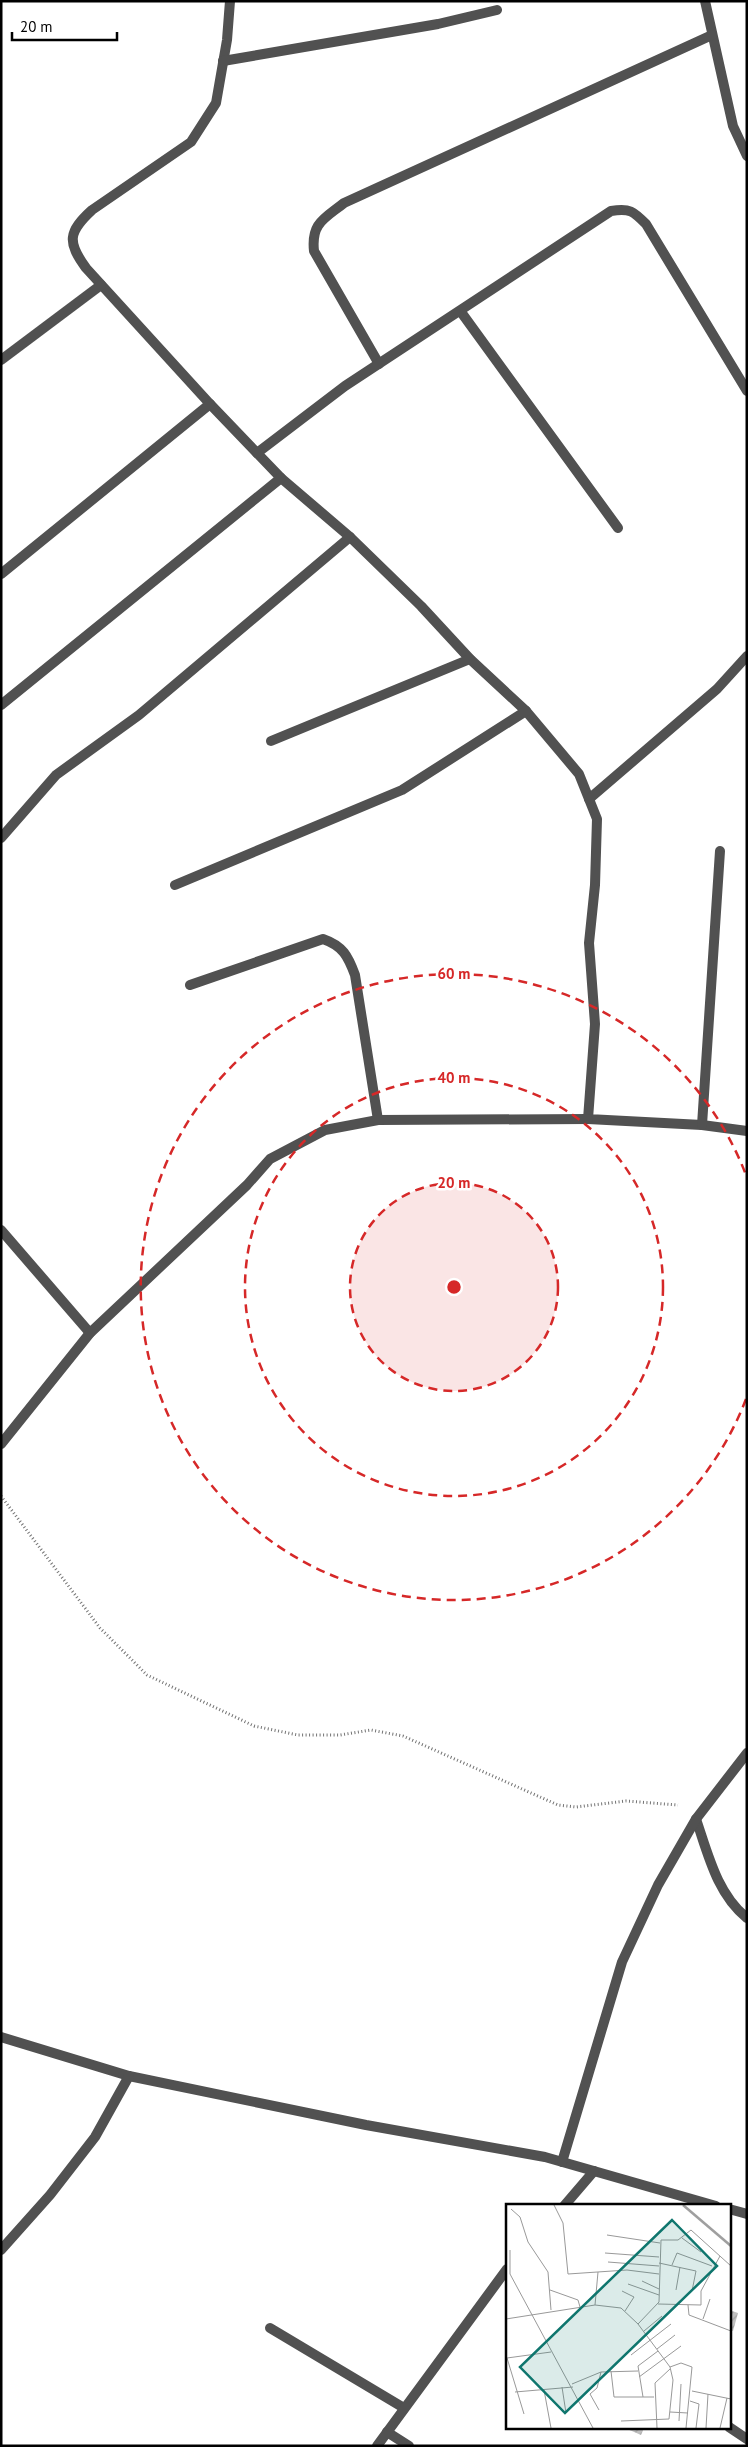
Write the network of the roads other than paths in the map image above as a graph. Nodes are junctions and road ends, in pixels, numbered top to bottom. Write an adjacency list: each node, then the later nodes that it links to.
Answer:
1 (230, 1): 5 (street)
2 (705, 1): 4 (street)
3 (498, 10): 5 (street)
4 (712, 35): 6 (street); 10 (street)
5 (223, 61): 7 (street)
6 (747, 156)
7 (101, 285): 9 (street); 12 (street)
8 (461, 312): 10 (street); 11 (street); 15 (street)
9 (1, 360)
10 (379, 364): 13 (street)
11 (747, 391)
12 (210, 404): 13 (street); 17 (street)
13 (257, 453): 14 (street)
14 (281, 478): 16 (street); 20 (street)
15 (618, 528)
16 (350, 537): 19 (street); 24 (street)
17 (1, 574)
18 (747, 656): 23 (street)
19 (470, 659): 21 (street); 22 (street)
20 (1, 705)
21 (526, 711): 23 (street); 26 (street)
22 (271, 741)
23 (589, 799): 28 (street)
24 (1, 838)
25 (720, 851): 30 (street)
26 (175, 885)
27 (190, 985): 29 (street)
28 (588, 1119): 29 (street); 30 (street)
29 (378, 1120): 33 (street)
30 (702, 1125): 31 (street)
31 (747, 1131)
32 (1, 1230): 33 (street)
33 (90, 1333): 34 (street)
34 (1, 1444)
35 (747, 1753): 36 (street)
36 (696, 1819): 37 (street); 40 (street)
37 (747, 1918)
38 (1, 2037): 39 (street)
39 (129, 2076): 40 (street); 46 (street)
40 (562, 2162): 41 (street)
41 (594, 2171): 42 (street); 43 (street)
42 (566, 2204)
43 (709, 2204)
44 (730, 2210): 45 (street)
45 (747, 2214)
46 (1, 2250)
47 (506, 2270): 49 (street)
48 (270, 2328): 49 (street)
49 (404, 2408): 51 (street)
50 (730, 2428): 52 (street)
51 (387, 2432): 53 (street); 54 (street)
52 (747, 2439)
53 (377, 2446)
54 (409, 2446)

